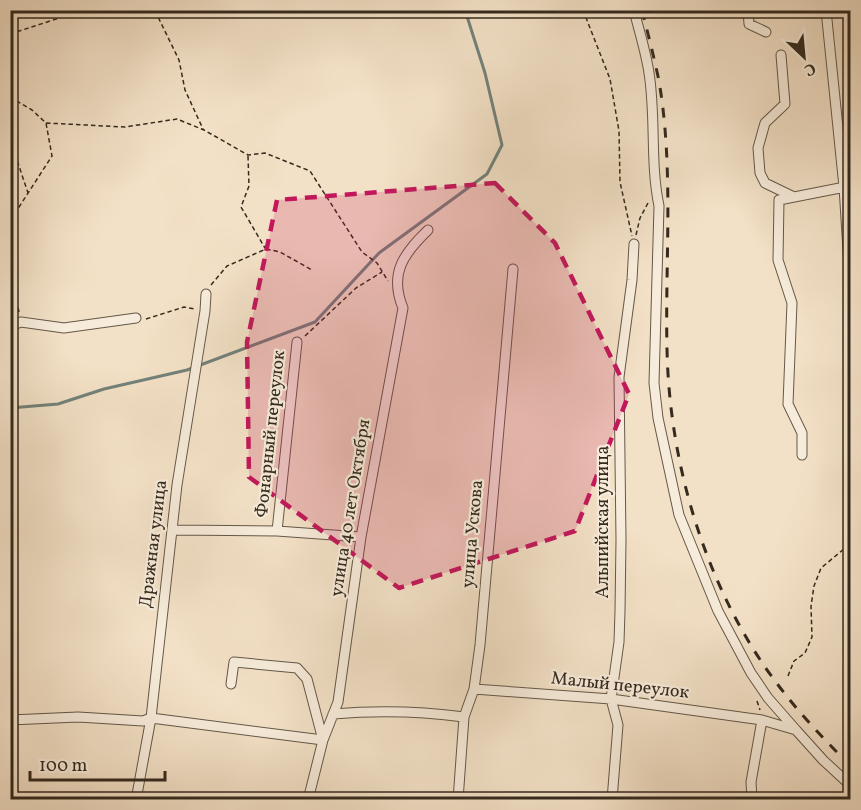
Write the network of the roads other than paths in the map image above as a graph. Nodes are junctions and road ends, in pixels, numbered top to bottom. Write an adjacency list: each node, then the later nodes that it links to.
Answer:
1 (634, 10): 28 (street)
2 (748, 10): 4 (street)
3 (826, 10): 6 (street)
4 (766, 32)
5 (781, 55): 7 (street)
6 (847, 186): 7 (street); 11 (street)
7 (792, 196): 16 (street)
8 (428, 230): 19 (street, улица 40 лет Октября)
9 (634, 244): 22 (street, Альпийская улица)
10 (513, 269): 21 (street, улица Ускова)
11 (850, 282)
12 (206, 294): 17 (street, Дражная улица)
13 (136, 318): 14 (street)
14 (10, 326)
15 (297, 342): 18 (street, Фонарный переулок)
16 (802, 455)
17 (173, 530): 18 (street); 25 (street, Дражная улица)
18 (277, 531): 19 (street)
19 (361, 537): 23 (street, улица 40 лет Октября)
20 (231, 684): 29 (street)
21 (474, 689): 22 (street, Малый переулок); 24 (street, улица Ускова)
22 (611, 699): 27 (street, Малый переулок); 34 (street, Альпийская улица)
23 (333, 714): 24 (street); 29 (street, улица 40 лет Октября)
24 (464, 717): 33 (street, улица Ускова)
25 (151, 718): 26 (street); 29 (street); 31 (street, Дражная улица)
26 (10, 720)
27 (762, 720): 28 (street, Малый переулок); 35 (street)
28 (796, 730): 30 (street)
29 (323, 740): 32 (street, улица 40 лет Октября)
30 (850, 784)
31 (136, 800)
32 (308, 800)
33 (458, 800)
34 (612, 800)
35 (752, 800)

